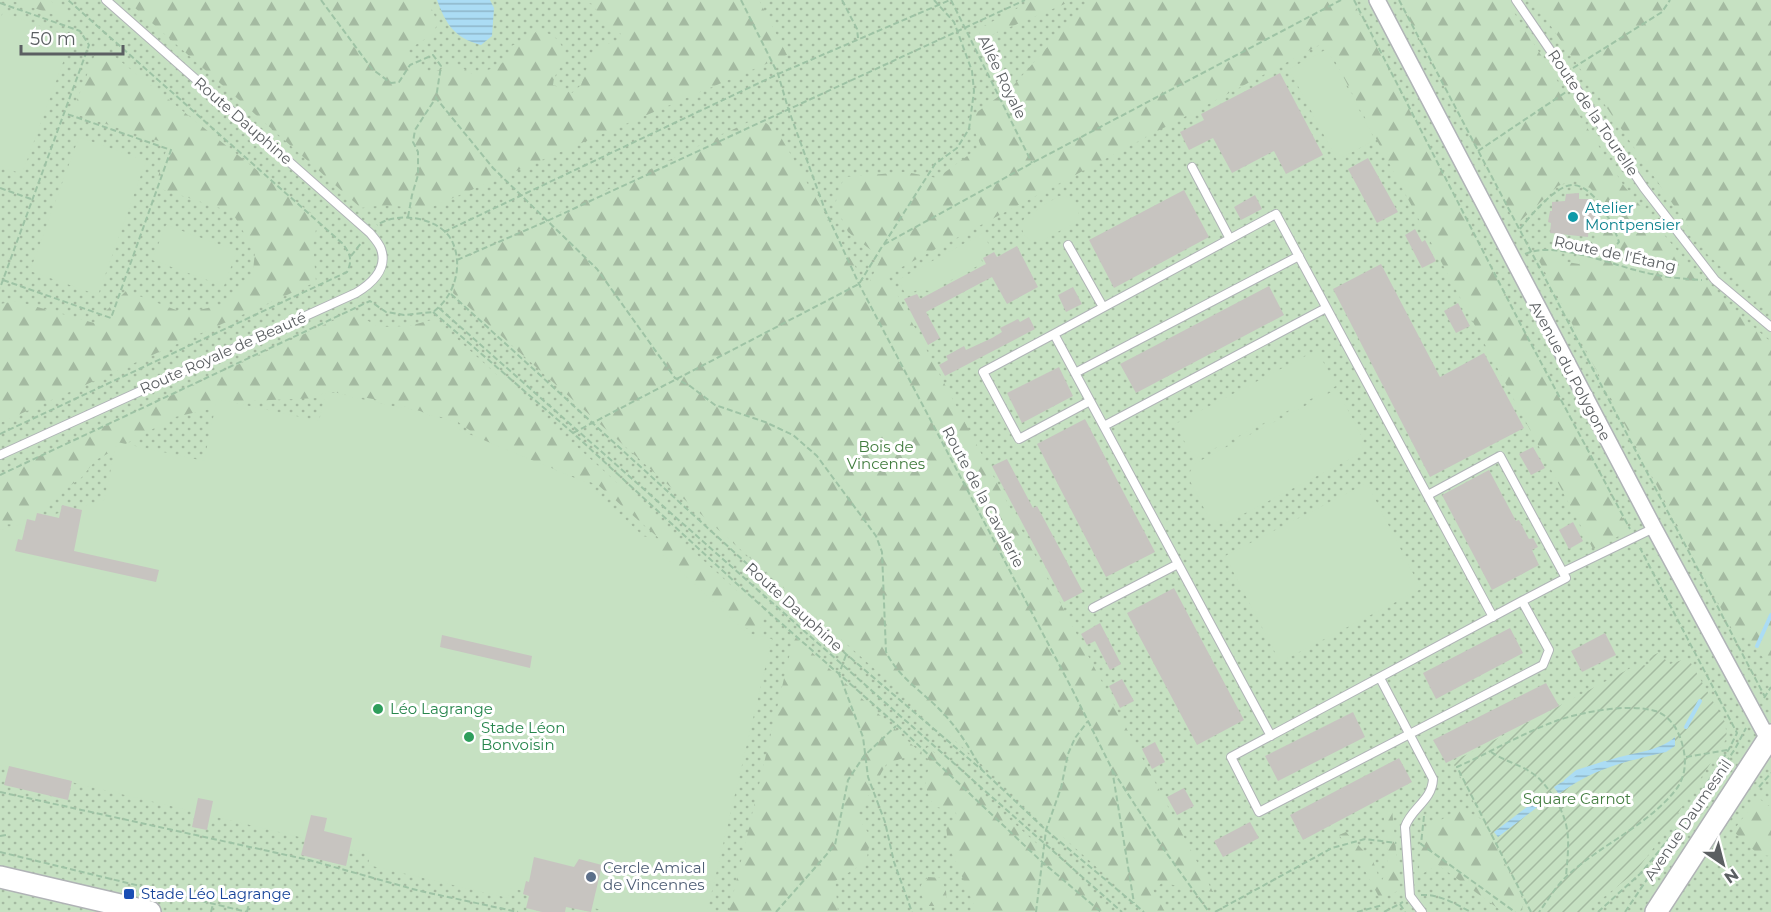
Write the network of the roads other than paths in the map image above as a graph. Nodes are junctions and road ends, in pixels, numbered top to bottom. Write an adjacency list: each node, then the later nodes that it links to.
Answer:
1 (106, 0): 5 (lane, Route Dauphine)
2 (1377, 0): 18 (street, Avenue du Polygone)
3 (1516, 0): 11 (lane, Route de la Tourelle)
4 (1192, 167): 6 (lane)
5 (353, 218): 16 (lane, Route Royale de Beauté)
6 (1230, 238): 8 (lane); 9 (lane)
7 (1068, 245): 9 (lane)
8 (1299, 256): 10 (lane); 13 (lane)
9 (1103, 307): 12 (lane)
10 (1326, 308): 15 (lane); 17 (lane)
11 (1771, 327)
12 (1054, 334): 13 (lane); 14 (lane)
13 (1075, 373): 14 (lane)
14 (1090, 401): 15 (lane)
15 (1104, 426): 19 (lane)
16 (0, 455)
17 (1428, 495): 20 (lane); 23 (lane)
18 (1654, 528): 20 (lane); 27 (street, Avenue du Polygone)
19 (1178, 564): 22 (lane); 26 (lane)
20 (1563, 572): 21 (lane)
21 (1522, 601): 23 (lane); 25 (lane)
22 (1093, 608)
23 (1493, 617): 24 (lane)
24 (1380, 678): 25 (lane); 26 (lane)
25 (1409, 735): 26 (lane); 30 (lane)
26 (1271, 736)
27 (1770, 737): 31 (street, Avenue Daumesnil)
28 (0, 877): 29 (street)
29 (150, 912)
30 (1422, 912)
31 (1656, 912)

